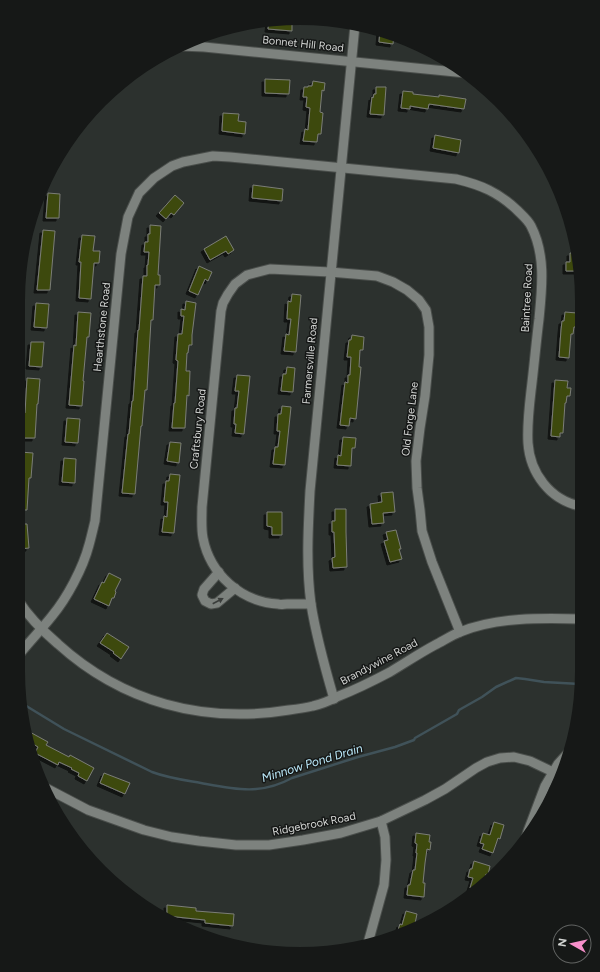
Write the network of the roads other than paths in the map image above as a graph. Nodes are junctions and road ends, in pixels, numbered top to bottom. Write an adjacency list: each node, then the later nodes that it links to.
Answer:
1 (355, 30): 3 (street, Farmersville Road)
2 (195, 46): 3 (street, Bonnet Hill Road)
3 (352, 61): 4 (street, Bonnet Hill Road); 5 (street, Farmersville Road)
4 (454, 72)
5 (341, 168): 6 (street, Farmersville Road); 7 (street, Baintree Road); 13 (street, Hearthstone Road)
6 (330, 272): 8 (street, Craftsbury Road); 10 (street, Farmersville Road); 14 (street, Old Forge Lane)
7 (575, 504)
8 (219, 572): 9 (street, Craftsbury Road); 9 (street, one-way to 9)
9 (235, 588): 10 (street, Craftsbury Road)
10 (311, 604): 16 (street, Farmersville Road)
11 (25, 609): 13 (street)
12 (575, 619): 14 (street, Brandywine Road)
13 (41, 628): 15 (street, Hearthstone Road); 16 (street, Brandywine Road)
14 (460, 632): 16 (street, Brandywine Road)
15 (25, 647)
16 (334, 699)
17 (559, 763): 18 (street)
18 (553, 772): 20 (street); 21 (street, Ridgebrook Road)
19 (52, 791): 21 (street, Ridgebrook Road)
20 (532, 819)
21 (381, 821): 22 (street)
22 (369, 938)

